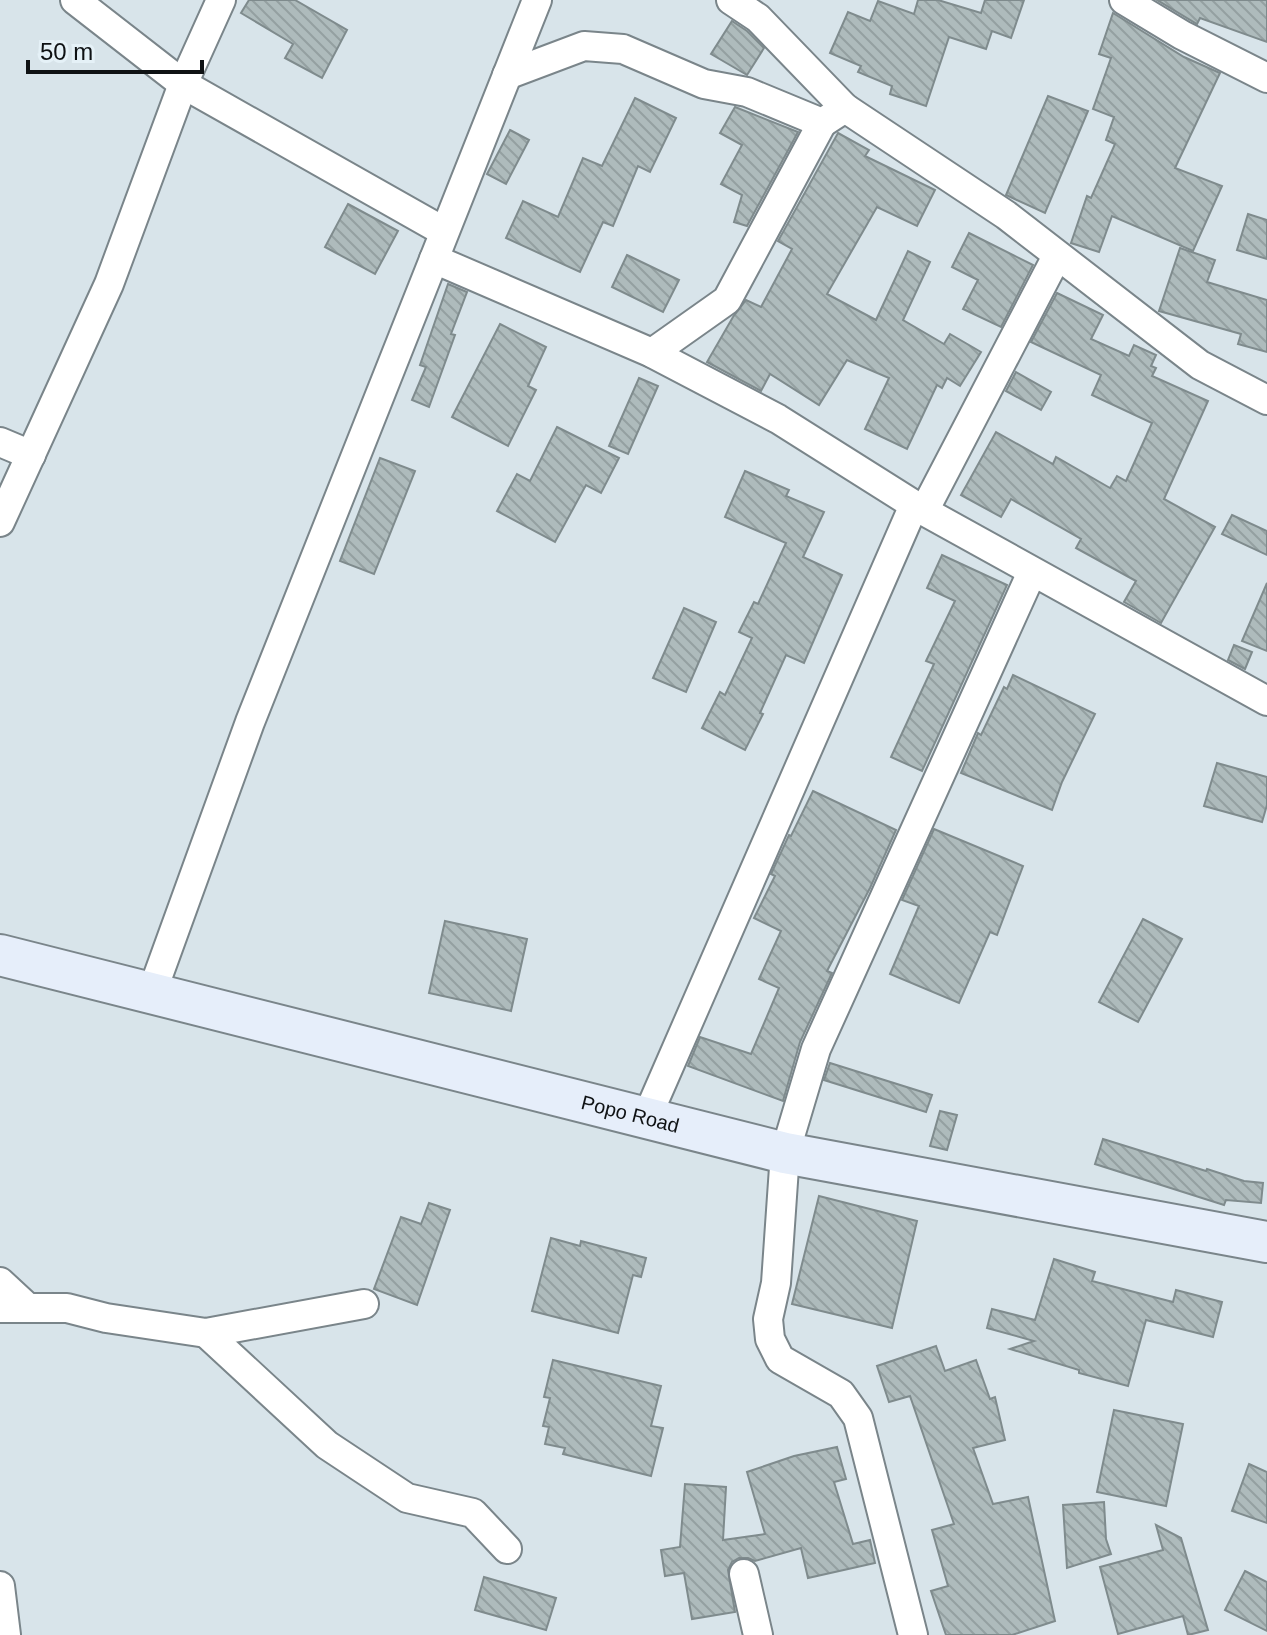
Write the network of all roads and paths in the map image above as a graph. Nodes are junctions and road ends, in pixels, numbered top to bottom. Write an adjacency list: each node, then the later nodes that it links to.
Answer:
1 (75, 0): 8 (street)
2 (221, 0): 8 (street)
3 (537, 0): 6 (street)
4 (731, 0): 9 (street)
5 (1124, 0): 7 (street)
6 (507, 75): 9 (street); 10 (street)
7 (1267, 78)
8 (183, 84): 10 (street); 16 (street)
9 (834, 115): 11 (street); 13 (street)
10 (443, 231): 12 (street)
11 (1057, 256): 14 (street); 17 (street)
12 (434, 259): 13 (street); 22 (street)
13 (652, 353): 17 (street)
14 (1267, 400)
15 (0, 442): 16 (street)
16 (31, 455): 18 (street)
17 (919, 508): 19 (street); 23 (street)
18 (0, 522)
19 (1032, 572): 20 (street); 24 (street)
20 (1267, 701)
21 (0, 955): 22 (main road, Popo Road)
22 (151, 995): 23 (main road, Popo Road)
23 (646, 1119): 24 (main road, Popo Road)
24 (785, 1153): 25 (main road, Popo Road); 35 (street)
25 (1267, 1242)
26 (0, 1282): 28 (street)
27 (364, 1304): 29 (street)
28 (14, 1308): 29 (street)
29 (206, 1333): 30 (street)
30 (507, 1549)
31 (744, 1574): 34 (street)
32 (0, 1586): 33 (street)
33 (6, 1635)
34 (758, 1635)
35 (913, 1635)

